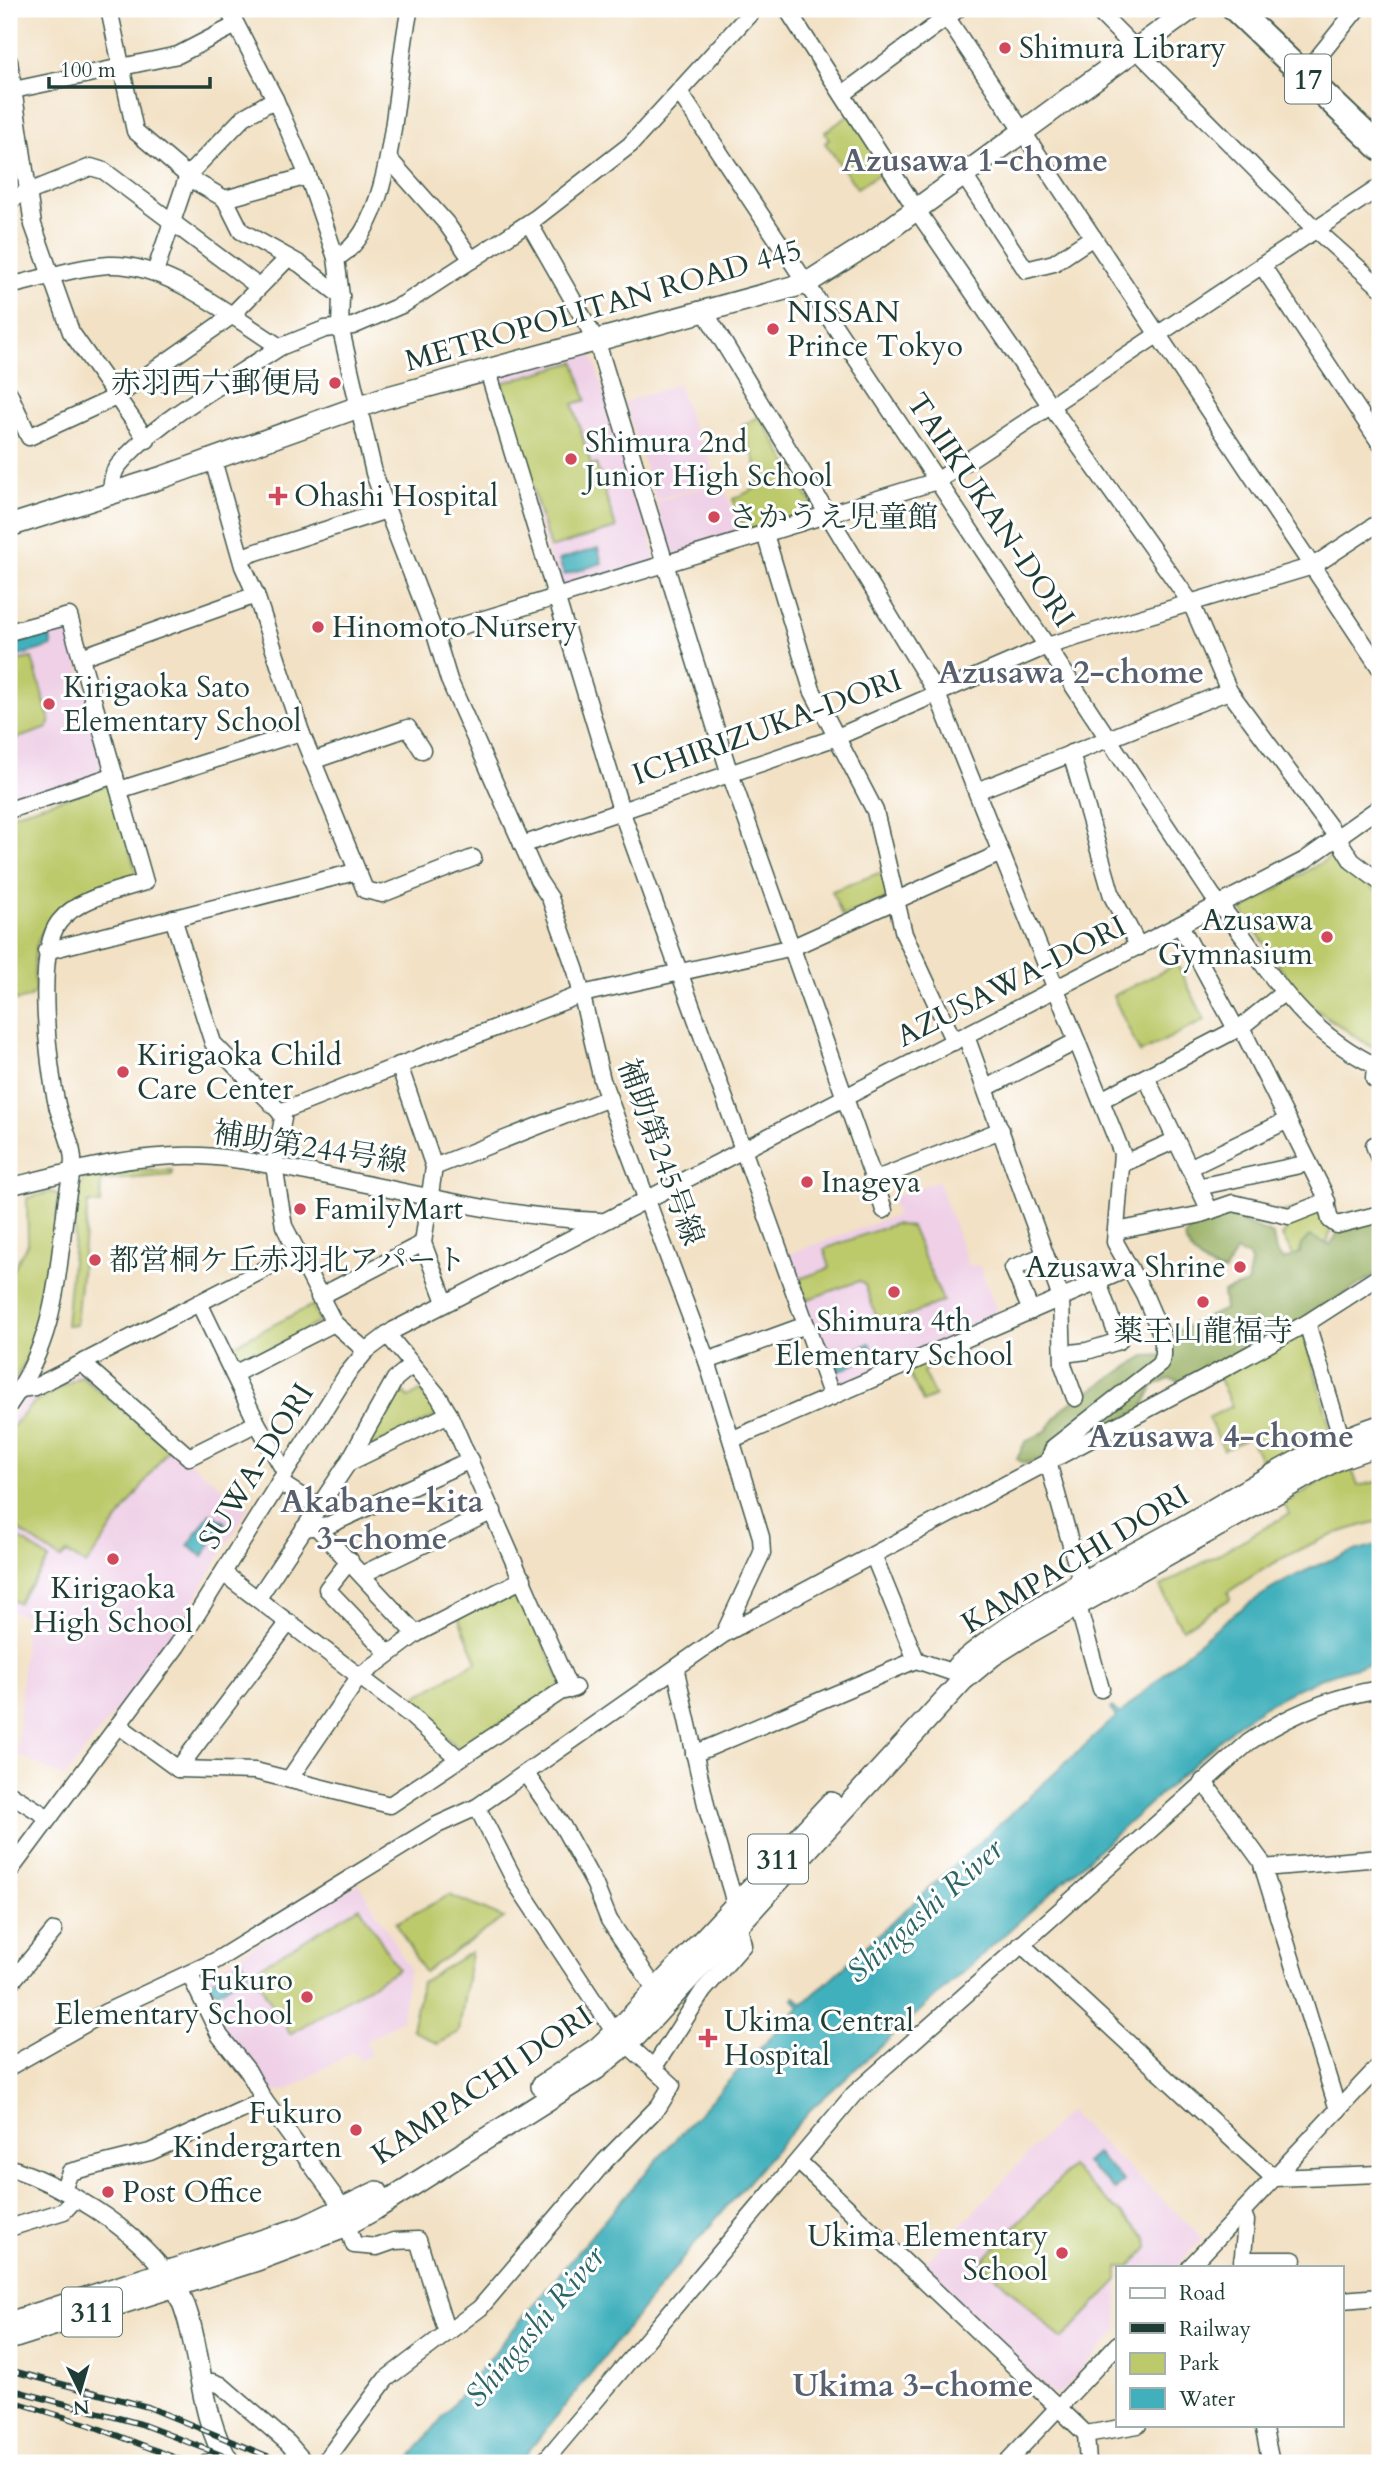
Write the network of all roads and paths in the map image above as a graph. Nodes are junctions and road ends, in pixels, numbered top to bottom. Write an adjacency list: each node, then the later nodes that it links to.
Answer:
1 (109, 9): 16 (street)
2 (228, 9): 12 (street, 補助第245号線)
3 (410, 9): 24 (street)
4 (754, 9): 18 (street)
5 (788, 9): 19 (street)
6 (1096, 9): 13 (street)
7 (1191, 9): 13 (main road, METROPOLITAN ROAD 445)
8 (1235, 9): 23 (highway, 17)
9 (1257, 9): 15 (highway, 17)
10 (1357, 9): 15 (street)
11 (949, 12): 19 (street); 21 (street)
12 (236, 25): 16 (street); 20 (street, 補助第245号線)
13 (1136, 49): 21 (main road, METROPOLITAN ROAD 445); 35 (street)
14 (9, 61): 17 (street)
15 (1311, 66): 22 (highway, 17)
16 (122, 67): 17 (street); 26 (street)
17 (12, 91): 29 (street)
18 (680, 93): 34 (street); 43 (street, TAIIKUKAN-DORI)
19 (842, 94): 32 (street)
20 (275, 99): 26 (street); 27 (street, 補助第245号線)
21 (1023, 131): 25 (main road, METROPOLITAN ROAD 445); 36 (street)
22 (1380, 131)
23 (1380, 148)
24 (390, 160): 38 (street); 39 (street)
25 (963, 174): 32 (main road, METROPOLITAN ROAD 445); 36 (street)
26 (188, 175): 30 (street); 33 (street)
27 (308, 176): 30 (street); 38 (street, 補助第245号線)
28 (1380, 187): 35 (street)
29 (30, 191): 31 (street); 33 (street); 42 (street)
30 (225, 199): 37 (street)
31 (9, 200)
32 (916, 209): 43 (main road, METROPOLITAN ROAD 445); 57 (street)
33 (173, 223): 41 (street); 45 (street)
34 (529, 223): 39 (street); 52 (street)
35 (1316, 230): 40 (street); 46 (street)
36 (1093, 237): 51 (street)
37 (288, 258): 45 (street); 47 (street)
38 (336, 258): 47 (street, 補助第245号線)
39 (472, 260): 50 (street)
40 (1263, 267): 51 (street); 60 (street)
41 (155, 272): 42 (street); 49 (street)
42 (54, 276): 44 (street); 56 (street)
43 (807, 283): 48 (main road, METROPOLITAN ROAD 445); 62 (street, TAIIKUKAN-DORI)
44 (9, 286)
45 (259, 287): 49 (street)
46 (1380, 287)
47 (341, 296): 50 (street, 補助第245号線)
48 (705, 312): 52 (main road, METROPOLITAN ROAD 445); 65 (street)
49 (230, 317): 53 (street); 56 (street)
50 (340, 326): 53 (street); 58 (street, 補助第245号線)
51 (1157, 335): 57 (street); 71 (street)
52 (597, 342): 54 (main road, METROPOLITAN ROAD 445); 70 (street)
53 (280, 347): 59 (street)
54 (486, 368): 58 (main road, METROPOLITAN ROAD 445); 73 (street)
55 (9, 393): 56 (street)
56 (116, 397): 59 (street)
57 (1050, 405): 62 (street); 74 (street)
58 (361, 407): 61 (main road, METROPOLITAN ROAD 445); 64 (street, 補助第245号線)
59 (147, 440): 63 (street)
60 (1380, 443)
61 (214, 460): 63 (main road, METROPOLITAN ROAD 445); 69 (street)
62 (937, 481): 65 (street); 77 (street, TAIIKUKAN-DORI)
63 (111, 492): 67 (main road, METROPOLITAN ROAD 445)
64 (387, 510): 69 (street); 76 (street, 補助第245号線)
65 (827, 515): 68 (street); 81 (street)
66 (1380, 522): 71 (street, ICHIRIZUKA-DORI)
67 (9, 526)
68 (765, 534): 70 (street); 83 (street)
69 (241, 557): 72 (street)
70 (666, 565): 73 (street); 88 (street)
71 (1313, 566): 74 (street, ICHIRIZUKA-DORI); 79 (street)
72 (257, 595): 78 (street); 82 (street)
73 (555, 598): 76 (street); 93 (street)
74 (1191, 603): 77 (street, ICHIRIZUKA-DORI); 80 (street)
75 (9, 632): 78 (street)
76 (435, 634): 95 (street, 補助第245号線)
77 (1047, 646): 81 (street, ICHIRIZUKA-DORI); 84 (street, TAIIKUKAN-DORI)
78 (81, 657): 89 (street)
79 (1380, 668)
80 (1229, 691): 84 (street); 94 (street)
81 (937, 694): 83 (street, ICHIRIZUKA-DORI); 90 (street)
82 (301, 732): 87 (street); 89 (street)
83 (836, 737): 88 (street, ICHIRIZUKA-DORI); 100 (street)
84 (1108, 738): 86 (street); 101 (street, TAIIKUKAN-DORI)
85 (422, 750): 87 (street)
86 (1071, 753): 90 (street); 105 (street)
87 (312, 761): 98 (street)
88 (730, 773): 93 (street, ICHIRIZUKA-DORI); 104 (street)
89 (117, 783): 92 (street); 106 (street)
90 (977, 791): 96 (street)
91 (1380, 807): 94 (street, AZUSAWA-DORI)
92 (9, 810)
93 (621, 810): 95 (street, ICHIRIZUKA-DORI); 107 (street)
94 (1338, 837): 99 (street); 101 (street, AZUSAWA-DORI)
95 (522, 845): 110 (street, 補助第245号線)
96 (1001, 853): 100 (street); 108 (street)
97 (473, 858): 98 (street)
98 (355, 872): 102 (street)
99 (1380, 881)
100 (897, 900): 104 (street); 112 (street)
101 (1220, 904): 103 (street, AZUSAWA-DORI); 109 (street, TAIIKUKAN-DORI)
102 (173, 918): 106 (street); 122 (street)
103 (1180, 925): 105 (street, AZUSAWA-DORI); 111 (street)
104 (793, 947): 107 (street); 119 (street)
105 (1139, 947): 108 (street, AZUSAWA-DORI)
106 (46, 951): 134 (street)
107 (680, 973): 110 (street); 127 (street)
108 (1056, 989): 112 (street, AZUSAWA-DORI); 113 (street)
109 (1283, 993): 111 (street); 115 (street, TAIIKUKAN-DORI)
110 (582, 994): 114 (street); 120 (street, 補助第245号線)
111 (1238, 1028): 116 (street); 123 (street)
112 (960, 1039): 118 (street); 119 (street, AZUSAWA-DORI)
113 (1077, 1041): 118 (street); 121 (street)
114 (399, 1065): 122 (street); 132 (street)
115 (1378, 1066): 117 (street)
116 (1146, 1077): 121 (street); 125 (street)
117 (1380, 1083)
118 (986, 1088): 124 (street)
119 (846, 1096): 127 (street, AZUSAWA-DORI); 135 (street)
120 (609, 1098): 132 (street); 139 (street, 補助第245号線)
121 (1101, 1100): 130 (street)
122 (281, 1112): 131 (street)
123 (1288, 1120): 129 (street); 133 (street)
124 (1001, 1130): 135 (street); 148 (street)
125 (1176, 1140): 130 (street); 133 (street)
126 (1374, 1145): 128 (street)
127 (743, 1150): 139 (street, SUWA-DORI); 159 (street)
128 (1380, 1161)
129 (1309, 1163): 137 (street); 140 (street)
130 (1122, 1164): 145 (street)
131 (274, 1166): 134 (street, 補助第244号線); 138 (street, 補助第244号線); 147 (street)
132 (434, 1167): 138 (street)
133 (1189, 1168): 137 (street)
134 (70, 1172): 136 (street, 補助第244号線); 167 (street)
135 (874, 1180): 141 (street)
136 (9, 1187)
137 (1198, 1187): 142 (street)
138 (431, 1195): 144 (street, 補助第244号線); 146 (street)
139 (647, 1199): 144 (street, SUWA-DORI); 163 (street, 補助第245号線)
140 (1326, 1201): 142 (street); 143 (street)
141 (884, 1210)
142 (1210, 1211): 145 (street)
143 (1380, 1214)
144 (602, 1221): 155 (street, SUWA-DORI)
145 (1116, 1231): 149 (street)
146 (423, 1243): 152 (street); 155 (street)
147 (296, 1253): 152 (street); 154 (street)
148 (1045, 1255): 153 (street); 156 (street)
149 (1130, 1268): 151 (street); 178 (street)
150 (1380, 1276): 158 (street)
151 (1098, 1282): 153 (street); 162 (street)
152 (319, 1297): 157 (street)
153 (1061, 1298): 156 (street); 162 (street)
154 (199, 1303): 164 (street); 166 (street)
155 (445, 1303): 160 (street, SUWA-DORI)
156 (1031, 1311): 168 (street)
157 (334, 1323): 161 (street); 166 (street)
158 (1307, 1323): 176 (street); 178 (street)
159 (806, 1325): 163 (street); 168 (street)
160 (387, 1334): 161 (street, SUWA-DORI); 165 (street)
161 (366, 1350): 180 (street, SUWA-DORI)
162 (1063, 1354): 169 (street)
163 (708, 1361): 174 (street, 補助第245号線)
164 (82, 1363): 167 (street); 172 (street)
165 (412, 1365): 171 (street); 179 (street)
166 (234, 1374): 172 (street)
167 (20, 1388): 170 (street)
168 (832, 1396): 174 (street)
169 (1075, 1398)
170 (9, 1405)
171 (449, 1414): 177 (street); 179 (street)
172 (257, 1423): 180 (street)
173 (1380, 1426): 176 (main road, KAMPACHI DORI / 311)
174 (733, 1439): 192 (street, 補助第245号線)
175 (1380, 1444): 176 (main road, KAMPACHI DORI / 311)
176 (1344, 1448): 188 (main road, KAMPACHI DORI / 311)
177 (470, 1460): 181 (street); 182 (street)
178 (1048, 1462): 183 (street); 188 (street)
179 (348, 1463): 182 (street)
180 (282, 1477): 182 (street); 185 (street, SUWA-DORI)
181 (493, 1511): 186 (street); 187 (street)
182 (313, 1521): 184 (street); 189 (street)
183 (874, 1557): 192 (street); 194 (street)
184 (350, 1560): 186 (street); 193 (street)
185 (223, 1573): 189 (street); 200 (street, SUWA-DORI)
186 (363, 1574): 191 (street)
187 (523, 1579): 191 (street); 202 (street)
188 (1079, 1594): 196 (main road, KAMPACHI DORI / 311); 198 (street); 213 (main road, KAMPACHI DORI / 311)
189 (258, 1598): 190 (street)
190 (289, 1622): 197 (street); 203 (street)
191 (416, 1634): 193 (street)
192 (724, 1634): 195 (street, 補助第245号線)
193 (388, 1653): 197 (street)
194 (915, 1660): 196 (street); 201 (street)
195 (673, 1670): 201 (street); 204 (street, 補助第245号線)
196 (951, 1672): 213 (main road, KAMPACHI DORI / 311)
197 (359, 1677): 202 (street); 205 (street)
198 (1101, 1689)
199 (1380, 1689): 206 (street)
200 (118, 1725): 203 (street); 209 (street, SUWA-DORI)
201 (694, 1754): 213 (street)
202 (459, 1759): 205 (street)
203 (178, 1769): 205 (street)
204 (526, 1774): 208 (street, 補助第245号線); 218 (street)
205 (290, 1778)
206 (1203, 1781): 211 (street); 215 (street)
207 (9, 1793): 209 (street)
208 (477, 1807): 216 (street, 補助第245号線); 219 (street)
209 (49, 1818): 212 (street, SUWA-DORI)
210 (1380, 1858): 211 (street)
211 (1263, 1868): 224 (street)
212 (9, 1872)
213 (737, 1915): 218 (main road, KAMPACHI DORI / 311); 219 (main road, KAMPACHI DORI / 311); 222 (street)
214 (54, 1931): 217 (street)
215 (1021, 1944): 225 (street); 228 (street)
216 (190, 1975): 221 (street, 補助第245号線); 223 (street)
217 (9, 1985)
218 (656, 1990): 219 (main road, KAMPACHI DORI / 311)
219 (621, 2038): 222 (street); 231 (main road, KAMPACHI DORI / 311)
220 (1380, 2065): 224 (street)
221 (9, 2067)
222 (654, 2067): 240 (street)
223 (264, 2100): 229 (street); 231 (street)
224 (1338, 2110): 228 (street)
225 (798, 2161): 244 (street); 251 (street)
226 (9, 2167): 229 (street)
227 (1380, 2174): 228 (street)
228 (1274, 2178): 230 (street)
229 (69, 2195): 232 (street); 236 (street)
230 (1242, 2211): 234 (street); 235 (street)
231 (345, 2218): 236 (main road, KAMPACHI DORI / 311); 240 (street)
232 (9, 2228)
233 (1293, 2260): 234 (street)
234 (1242, 2264)
235 (1191, 2266)
236 (171, 2279): 239 (main road, 311); 241 (main road, 311); 243 (main road)
237 (1380, 2297): 238 (street)
238 (1344, 2300)
239 (9, 2323)
240 (447, 2333): 250 (street)
241 (9, 2339)
242 (1116, 2346): 244 (street)
243 (200, 2384): 248 (main road); 249 (street)
244 (1058, 2408): 247 (street); 252 (street)
245 (1132, 2426): 247 (street)
246 (1263, 2426): 254 (street)
247 (1086, 2434): 253 (street)
248 (220, 2461)
249 (305, 2463)
250 (324, 2463)
251 (543, 2463)
252 (1006, 2463)
253 (1088, 2463)
254 (1271, 2463)

